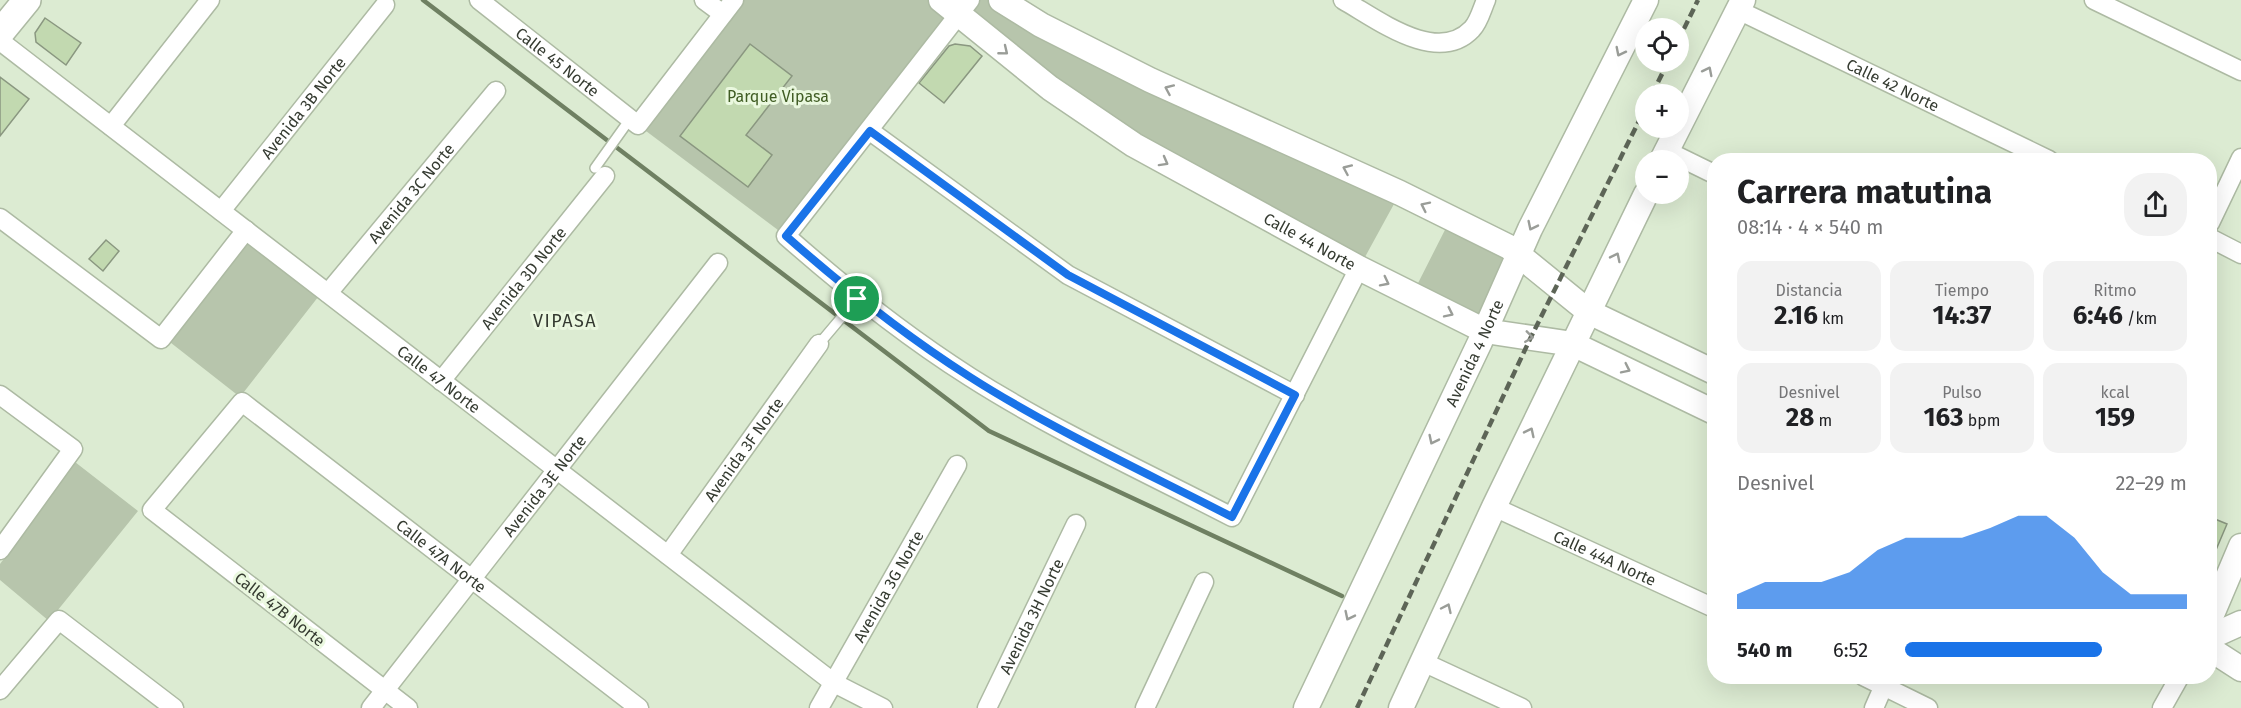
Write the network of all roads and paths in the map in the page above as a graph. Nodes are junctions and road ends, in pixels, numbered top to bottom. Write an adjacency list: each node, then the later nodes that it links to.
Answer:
1 (27, 0): 14 (main road)
2 (210, 0): 18 (street)
3 (479, 0): 19 (street, Calle 45 Norte)
4 (704, 0): 13 (street)
5 (1001, 0): 33 (main road, one-way to 5)
6 (1343, 0): 7 (street)
7 (1486, 0)
8 (1647, 0): 33 (main road, Avenida 4 Norte, one-way to 33)
9 (2094, 0): 16 (street)
10 (386, 5): 29 (street, Avenida 3B Norte)
11 (956, 5): 20 (street); 36 (main road, Calle 44 Norte, one-way to 36)
12 (1741, 5): 21 (main road, one-way to 12); 22 (street, Calle 42 Norte)
13 (728, 7): 19 (street)
14 (0, 33)
15 (0, 41): 18 (street, Calle 47 Norte)
16 (2241, 71)
17 (496, 91): 37 (street, Avenida 3C Norte)
18 (111, 126): 29 (street, Calle 47 Norte)
19 (630, 126): 26 (lane)
20 (870, 131): 38 (street); 46 (street)
21 (1668, 150)
22 (2035, 153)
23 (2241, 158): 28 (street)
24 (1689, 164): 25 (street)
25 (1707, 171)
26 (600, 172): 44 (street, Avenida 3D Norte)
27 (1641, 204): 39 (main road, one-way to 27)
28 (2217, 208)
29 (220, 211): 31 (street, Calle 47 Norte)
30 (0, 218): 31 (street)
31 (246, 230): 37 (street, Calle 47 Norte)
32 (2217, 242): 34 (street)
33 (1518, 254): 39 (main road); 40 (main road, Avenida 4 Norte)
34 (2241, 254)
35 (718, 263): 50 (street, Avenida 3E Norte)
36 (1359, 268): 40 (main road, Calle 44 Norte, one-way to 40); 46 (street)
37 (328, 293): 44 (street, Calle 47 Norte)
38 (857, 299): 41 (lane); 46 (street)
39 (1589, 312): 42 (main road); 43 (main road)
40 (1485, 331): 42 (main road, Calle 44 Norte, one-way to 42); 79 (main road, Avenida 4 Norte, one-way to 79)
41 (823, 340): 55 (street, Avenida 3F Norte)
42 (1573, 344): 48 (main road, Calle 44 Norte, one-way to 48); 51 (main road, one-way to 42)
43 (1707, 369)
44 (441, 381): 50 (street, Calle 47 Norte)
45 (0, 394): 54 (street)
46 (1295, 395)
47 (242, 402): 56 (street, Calle 47A Norte); 70 (street, Calle 47B Norte)
48 (1707, 408)
49 (957, 465): 65 (street, Avenida 3G Norte)
50 (556, 469): 55 (street, Calle 47 Norte); 56 (street, Avenida 3E Norte)
51 (1494, 507): 59 (street, Calle 44A Norte); 63 (main road, one-way to 51)
52 (1076, 524): 77 (street, Avenida 3H Norte)
53 (2241, 546): 58 (main road)
54 (0, 550)
55 (668, 555): 65 (street, Calle 47 Norte)
56 (471, 580): 70 (street, Avenida 3E Norte); 74 (street, Calle 47A Norte)
57 (1204, 582): 78 (street)
58 (2217, 598)
59 (1707, 605)
60 (2241, 623): 61 (main road)
61 (2217, 634)
62 (2217, 654): 64 (main road)
63 (1423, 662): 80 (main road); 81 (street)
64 (2241, 669)
65 (834, 683): 75 (street, Avenida 3G Norte); 76 (street, Calle 47 Norte)
66 (1885, 684): 82 (street)
67 (1891, 684): 83 (street)
68 (2176, 684): 84 (street)
69 (0, 690): 71 (street)
70 (385, 690): 72 (street, Avenida 3E Norte); 73 (street, Calle 47B Norte)
71 (174, 708)
72 (371, 708)
73 (408, 708)
74 (639, 708)
75 (819, 708)
76 (883, 708)
77 (987, 708)
78 (1145, 708)
79 (1306, 708)
80 (1401, 708)
81 (1522, 708)
82 (1874, 708)
83 (1928, 708)
84 (2162, 708)

